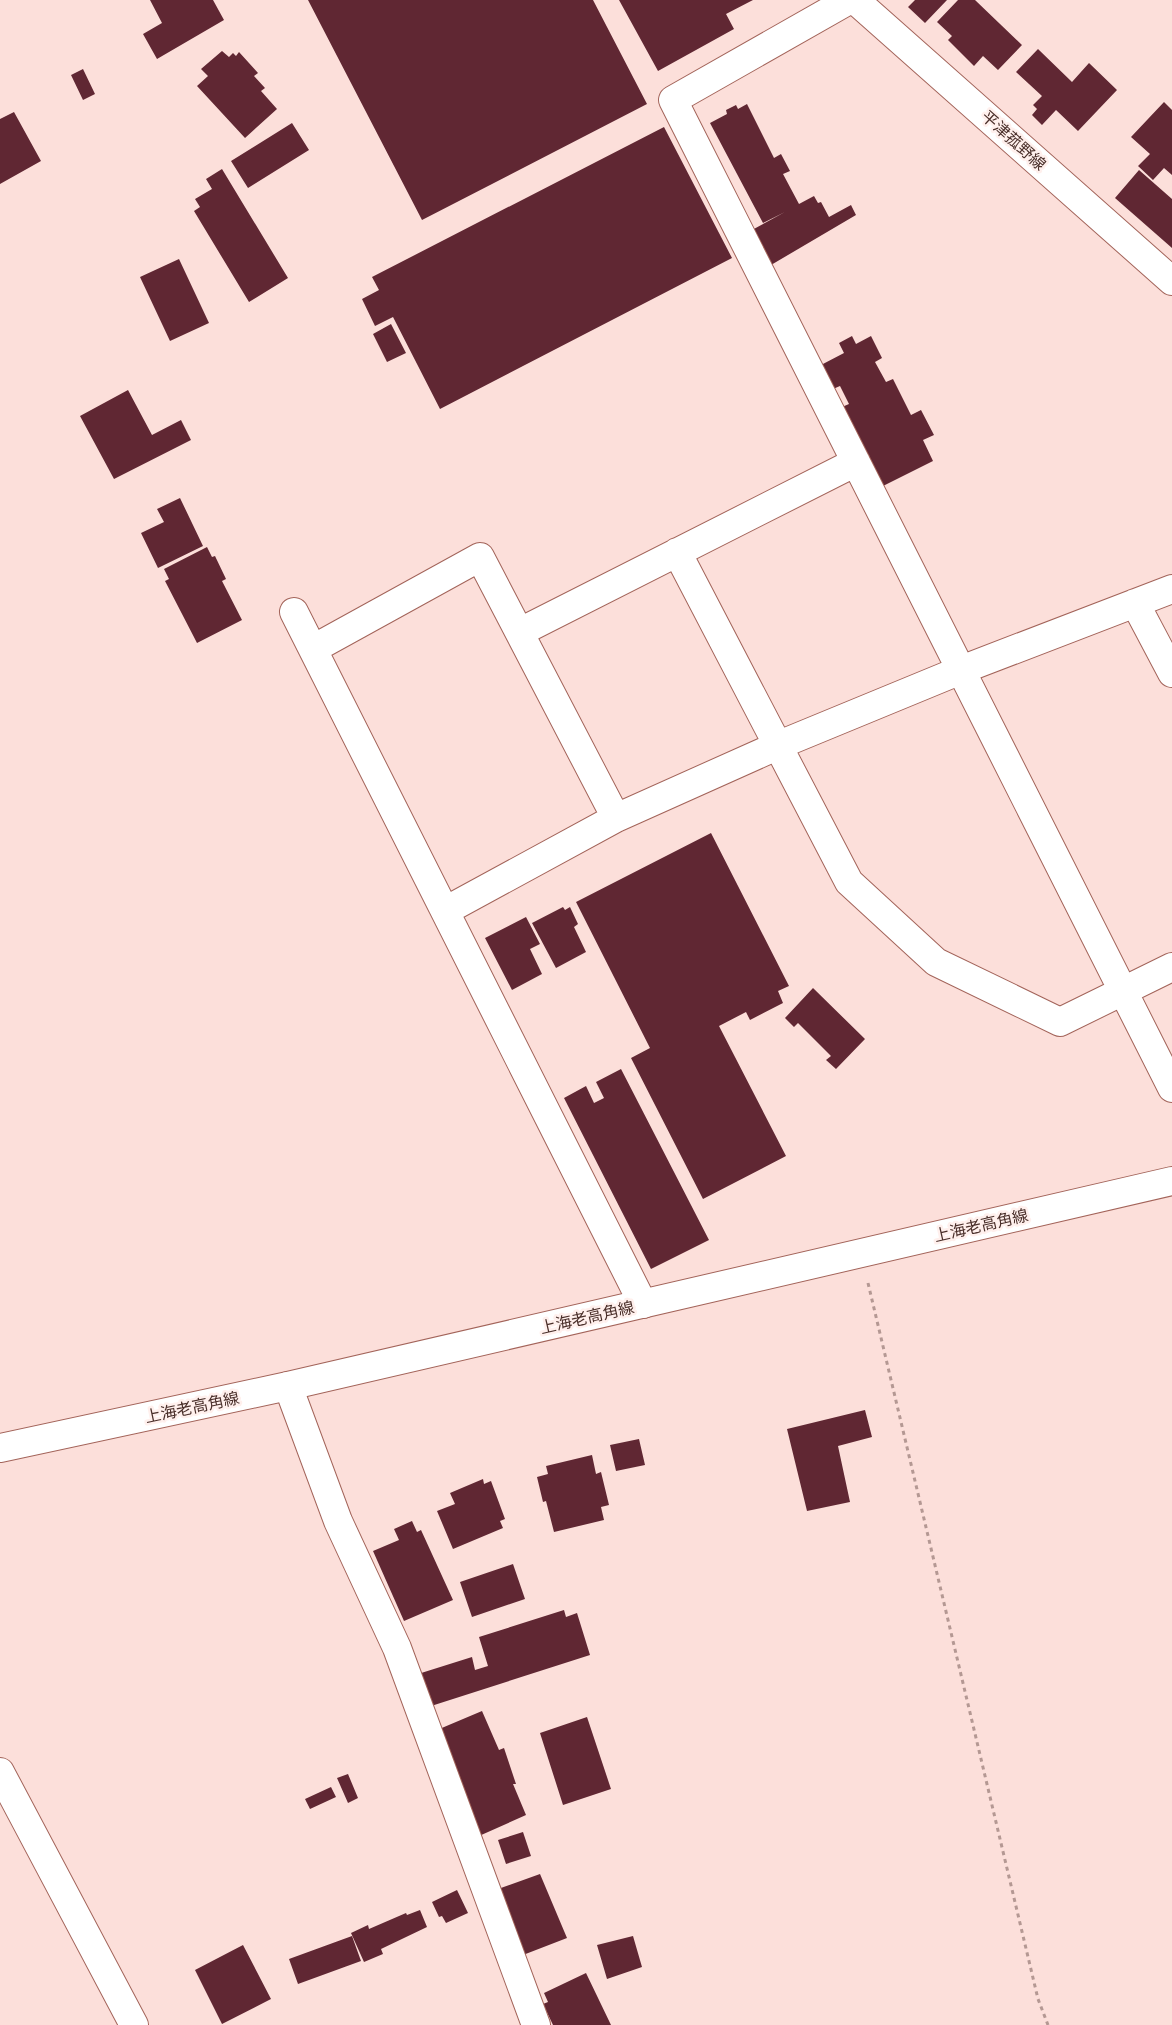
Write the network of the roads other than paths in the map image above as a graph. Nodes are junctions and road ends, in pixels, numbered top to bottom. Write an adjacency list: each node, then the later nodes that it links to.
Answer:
1 (849, 0): 4 (street)
2 (856, 0): 3 (street, 平津菰野線)
3 (1172, 281)
4 (856, 462): 5 (street); 11 (street)
5 (677, 552): 9 (street); 13 (street)
6 (1172, 588): 7 (street)
7 (1135, 603): 11 (street); 12 (street)
8 (294, 612): 10 (street)
9 (520, 632): 10 (street); 14 (street)
10 (313, 649): 15 (street)
11 (961, 670): 13 (street); 17 (street)
12 (1172, 674)
13 (779, 745): 14 (street); 17 (street)
14 (616, 818): 15 (street)
15 (445, 911): 20 (street)
16 (1172, 967): 17 (street)
17 (1123, 991): 18 (street)
18 (1172, 1088)
19 (1172, 1181): 20 (street, 上海老高角線)
20 (643, 1304): 21 (street, 上海老高角線)
21 (288, 1386): 22 (street, 上海老高角線); 25 (street)
22 (0, 1448)
23 (0, 1772): 24 (street)
24 (134, 2025)
25 (536, 2025)

